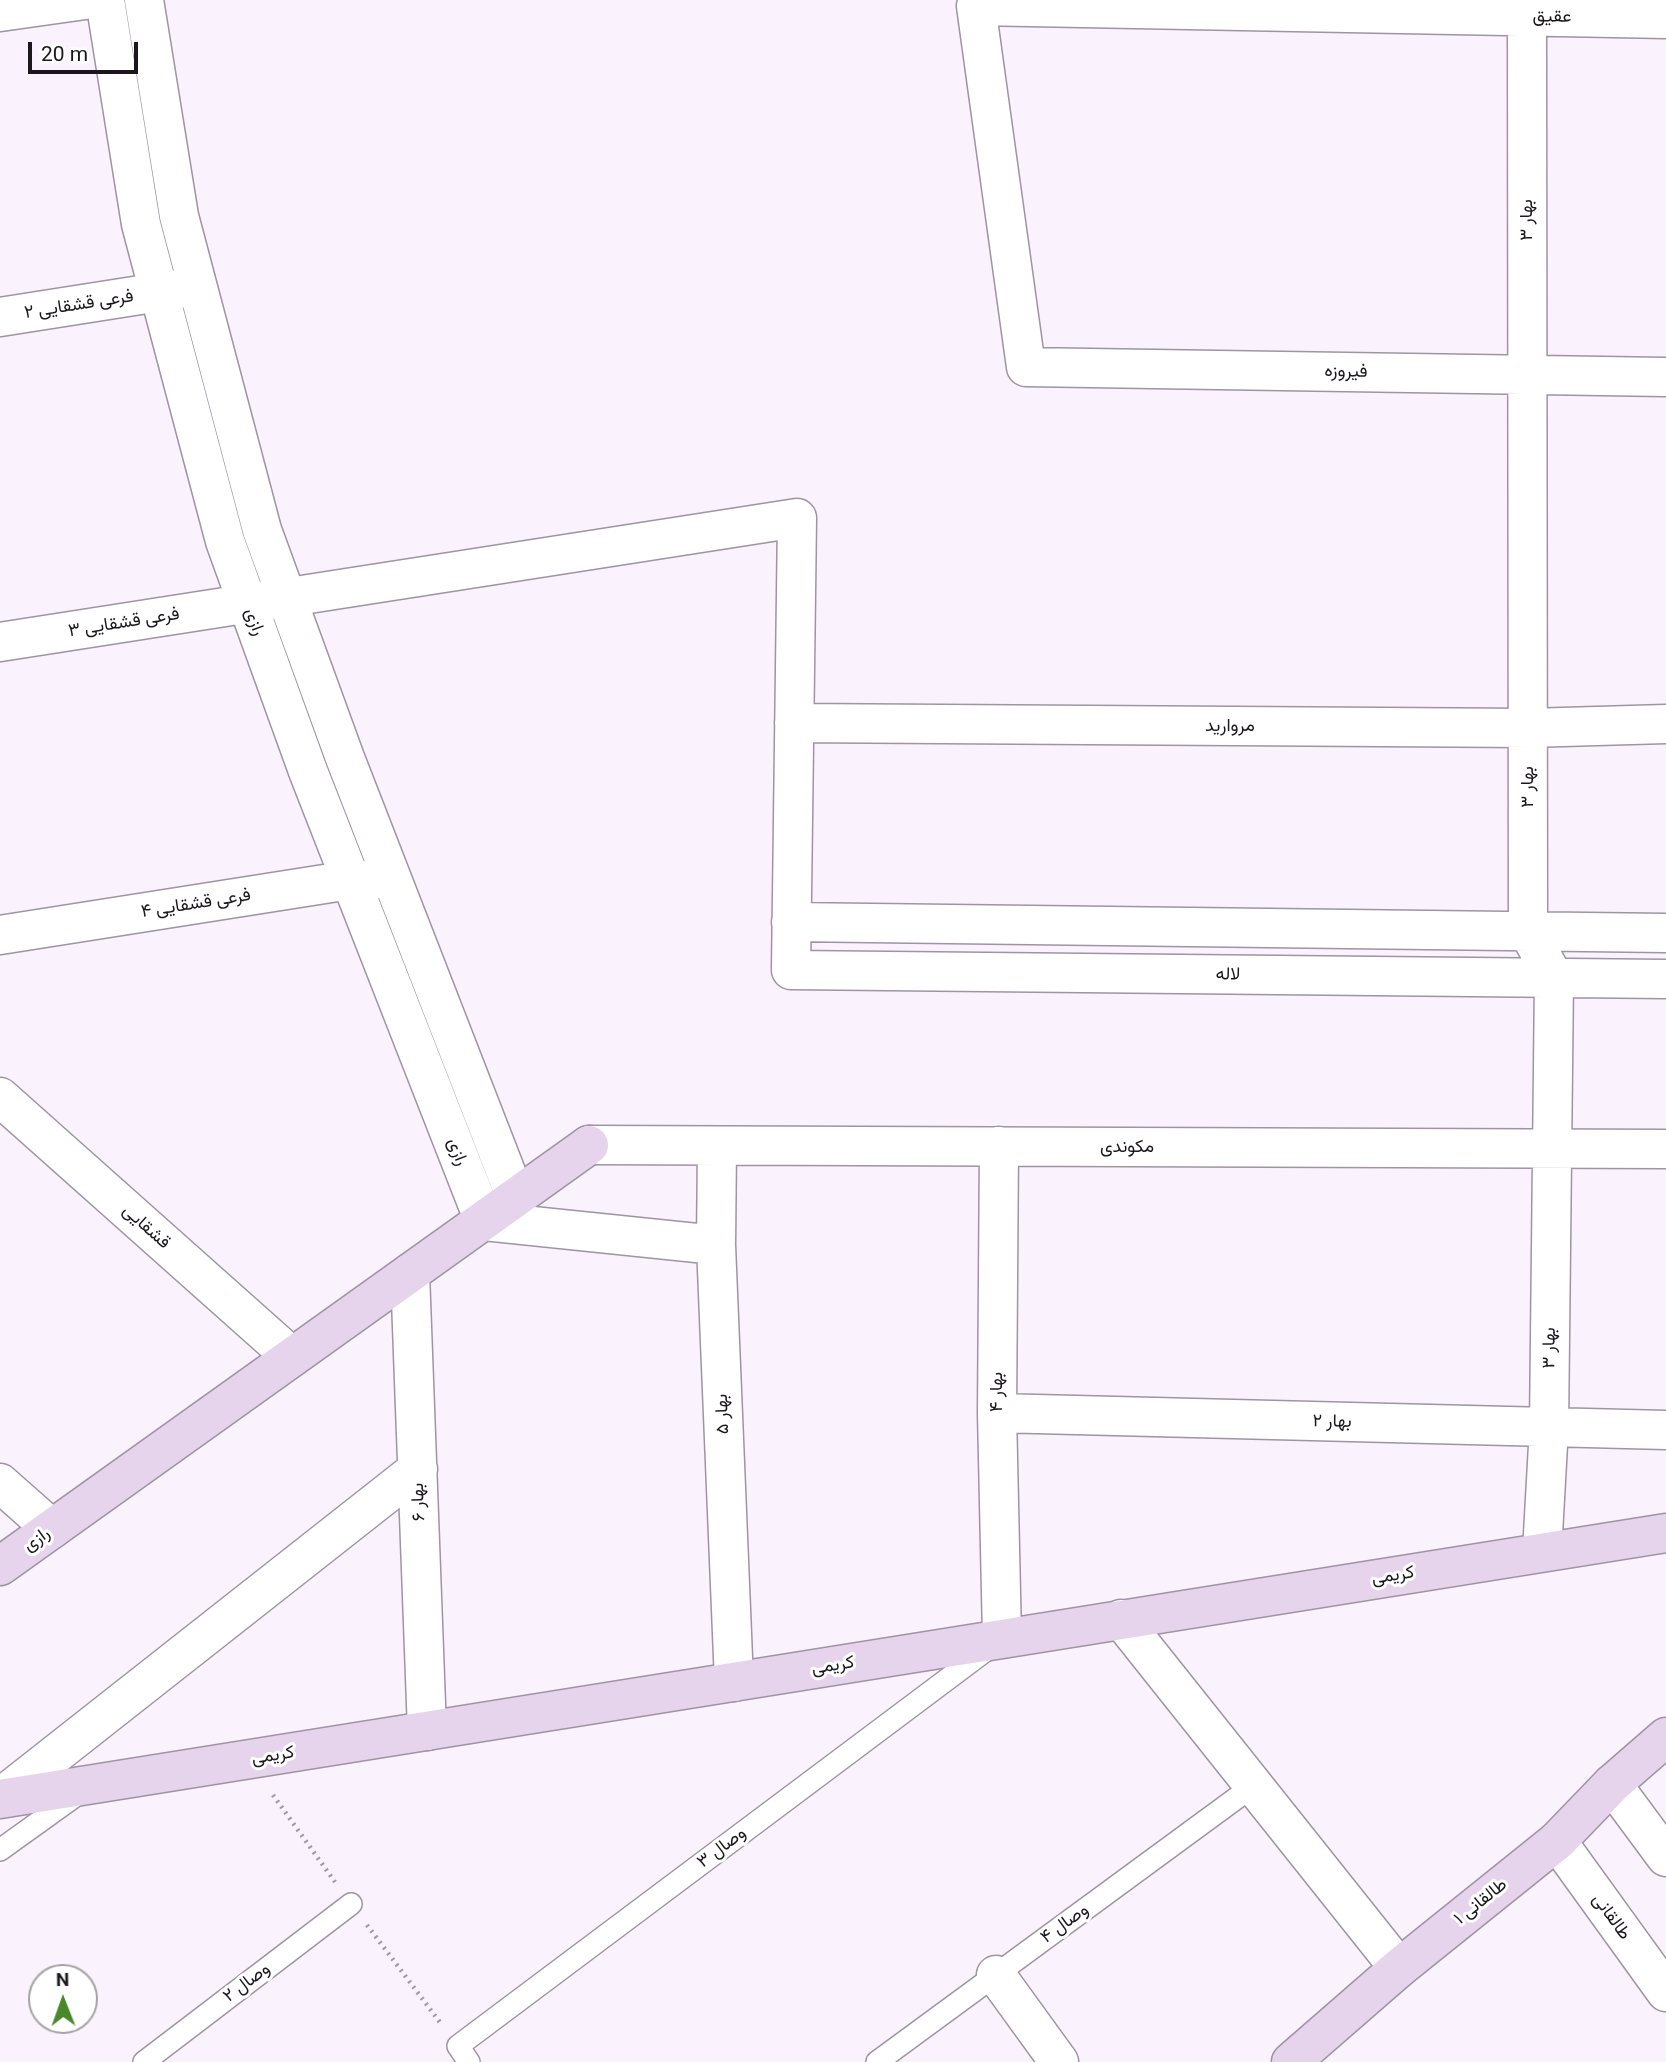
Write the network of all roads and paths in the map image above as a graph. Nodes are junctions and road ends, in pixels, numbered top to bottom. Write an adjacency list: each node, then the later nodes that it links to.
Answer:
1 (85, 0): 4 (street)
2 (105, 0): 8 (street, رازی)
3 (144, 0): 7 (street)
4 (0, 12)
5 (1527, 16): 6 (street, عقیق); 10 (street, عقیق); 11 (street, بهار ۳)
6 (1666, 19)
7 (197, 286): 8 (street, فرعی قشقایی ۲); 13 (street)
8 (159, 293): 9 (street, فرعی قشقایی ۲); 14 (street, رازی)
9 (0, 317)
10 (1026, 367): 11 (street, فیروزه)
11 (1527, 375): 12 (street, فیروزه); 20 (street, بهار ۳)
12 (1666, 377)
13 (235, 428): 14 (street); 15 (street)
14 (197, 437): 16 (street, رازی)
15 (286, 598): 16 (street, فرعی قشقایی ۳); 18 (street, فرعی قشقایی ۳); 22 (street)
16 (248, 604): 17 (street, فرعی قشقایی ۳); 21 (street, رازی)
17 (0, 642)
18 (794, 723): 20 (street, مروارید); 23 (street)
19 (1666, 724): 20 (street, مروارید)
20 (1528, 728): 24 (street, بهار ۳)
21 (350, 880): 22 (street, فرعی قشقایی ۴); 26 (street, فرعی قشقایی ۴); 36 (street, رازی)
22 (393, 880): 35 (street)
23 (792, 922): 24 (street); 27 (street, لاله)
24 (1528, 932): 25 (street); 27 (street, بهار ۳)
25 (1666, 933)
26 (0, 935)
27 (1554, 978): 28 (street, لاله); 33 (street, بهار ۳)
28 (1666, 979)
29 (0, 1097): 39 (street, قشقایی)
30 (589, 1146): 31 (street, مکوندی); 35 (street, رازی)
31 (717, 1146): 32 (street, مکوندی); 37 (street, بهار ۵)
32 (999, 1146): 33 (street, مکوندی); 40 (street, بهار ۴)
33 (1552, 1148): 34 (street, مکوندی); 41 (street, بهار ۳)
34 (1666, 1149)
35 (516, 1198): 36 (street, رازی)
36 (484, 1221): 37 (street); 38 (street, رازی)
37 (716, 1245): 51 (street, بهار ۵)
38 (410, 1273): 39 (street, رازی); 43 (street, بهار ۶)
39 (292, 1357): 45 (street, رازی)
40 (997, 1413): 41 (street, بهار ۲); 50 (street, بهار ۴)
41 (1549, 1427): 42 (street, بهار ۲); 47 (street, بهار ۳)
42 (1666, 1430)
43 (418, 1469): 52 (street, بهار ۶); 57 (street)
44 (0, 1483): 45 (street)
45 (52, 1529): 48 (street, رازی)
46 (1666, 1533): 47 (street, کریمی)
47 (1542, 1552): 49 (street, کریمی)
48 (0, 1566)
49 (1121, 1619): 50 (street, کریمی); 56 (street)
50 (1002, 1639): 51 (street, کریمی); 66 (lane, وصال ۳)
51 (734, 1682): 52 (street, کریمی)
52 (427, 1731): 55 (street, کریمی)
53 (1666, 1737): 54 (street, طالقانی ۱)
54 (1612, 1784): 58 (street, طالقانی ۱); 60 (street)
55 (91, 1785): 57 (street, کریمی); 59 (lane)
56 (1253, 1786): 62 (street); 63 (lane, وصال ۴)
57 (0, 1798)
58 (1556, 1841): 62 (street, طالقانی ۱); 64 (street, طالقانی)
59 (0, 1850)
60 (1666, 1857)
61 (351, 1904): 65 (lane, وصال ۲)
62 (1399, 1968): 69 (street, طالقانی ۱)
63 (996, 1975): 67 (lane, وصال ۴); 68 (street)
64 (1666, 1992)
65 (144, 2062)
66 (469, 2062)
67 (877, 2062)
68 (1059, 2062)
69 (1291, 2062)

